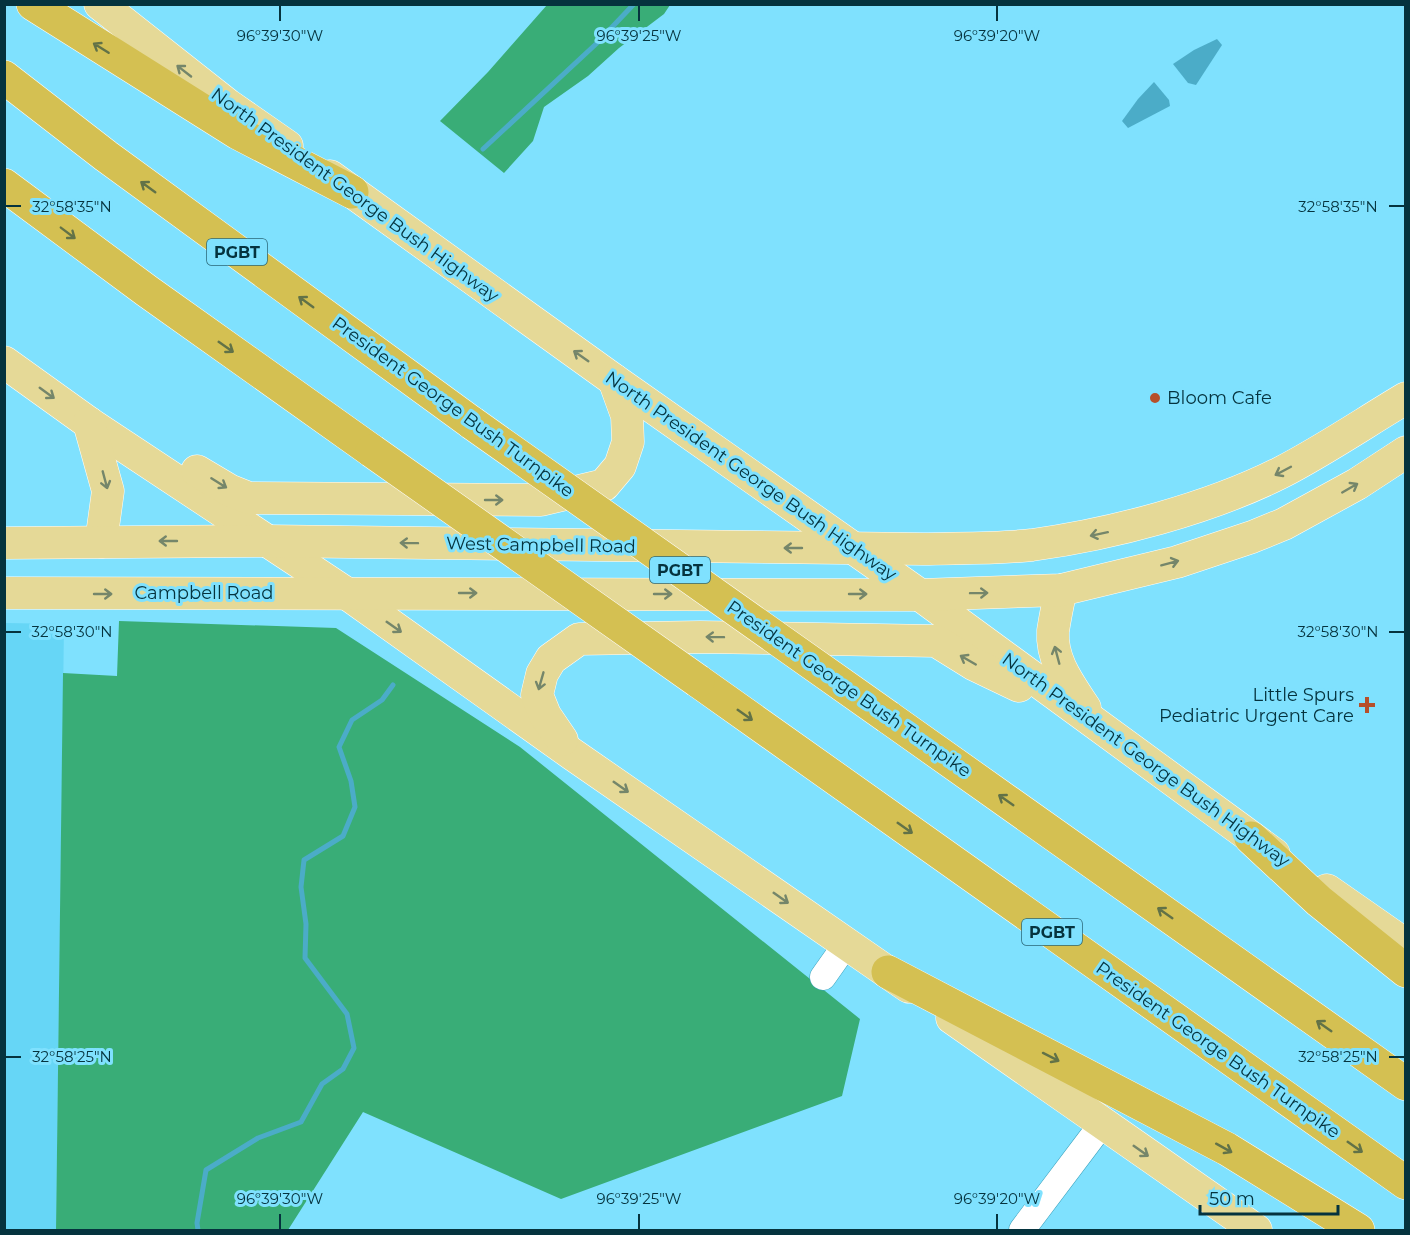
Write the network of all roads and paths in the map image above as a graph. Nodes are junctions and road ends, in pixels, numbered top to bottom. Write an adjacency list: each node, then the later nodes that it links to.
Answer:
1 (33, 4): 5 (highway, one-way to 1)
2 (100, 4): 5 (main road, North President George Bush Highway, one-way to 2)
3 (4, 77): 27 (highway, President George Bush Turnpike / PGBT, one-way to 3, bridge)
4 (4, 185): 29 (highway, President George Bush Turnpike / PGBT, one-way to 29, bridge)
5 (352, 192): 7 (main road, North President George Bush Highway, one-way to 5)
6 (4, 362): 9 (main road, one-way to 9)
7 (615, 380): 9 (main road, one-way to 7); 14 (main road, North President George Bush Highway)
8 (1406, 398): 14 (main road, West Campbell Road, one-way to 14)
9 (89, 423): 11 (main road); 12 (main road, one-way to 12)
10 (1406, 452): 15 (main road, one-way to 10)
11 (268, 541): 12 (main road, West Campbell Road, one-way to 12); 14 (main road, West Campbell Road, one-way to 11); 17 (main road)
12 (101, 542): 13 (main road, West Campbell Road)
13 (4, 543)
14 (852, 548): 18 (main road, North President George Bush Highway)
15 (1061, 590): 18 (main road, one-way to 15); 19 (main road, one-way to 15)
16 (4, 593): 17 (main road, Campbell Road, one-way to 17)
17 (346, 593): 18 (main road, one-way to 18); 20 (main road, one-way to 20)
18 (920, 595): 19 (main road, North President George Bush Highway)
19 (1095, 724): 20 (main road, one-way to 20); 21 (main road, North President George Bush Highway)
20 (572, 754): 22 (main road, one-way to 22)
21 (1251, 838): 23 (main road, North President George Bush Highway); 24 (highway)
22 (847, 944): 25 (main road); 26 (street)
23 (1406, 945)
24 (1406, 971)
25 (888, 972): 28 (main road); 32 (highway, one-way to 32)
26 (823, 977)
27 (1406, 1084)
28 (1102, 1124): 30 (street); 31 (main road, one-way to 31)
29 (1406, 1183)
30 (1022, 1230)
31 (1256, 1230)
32 (1358, 1230)

